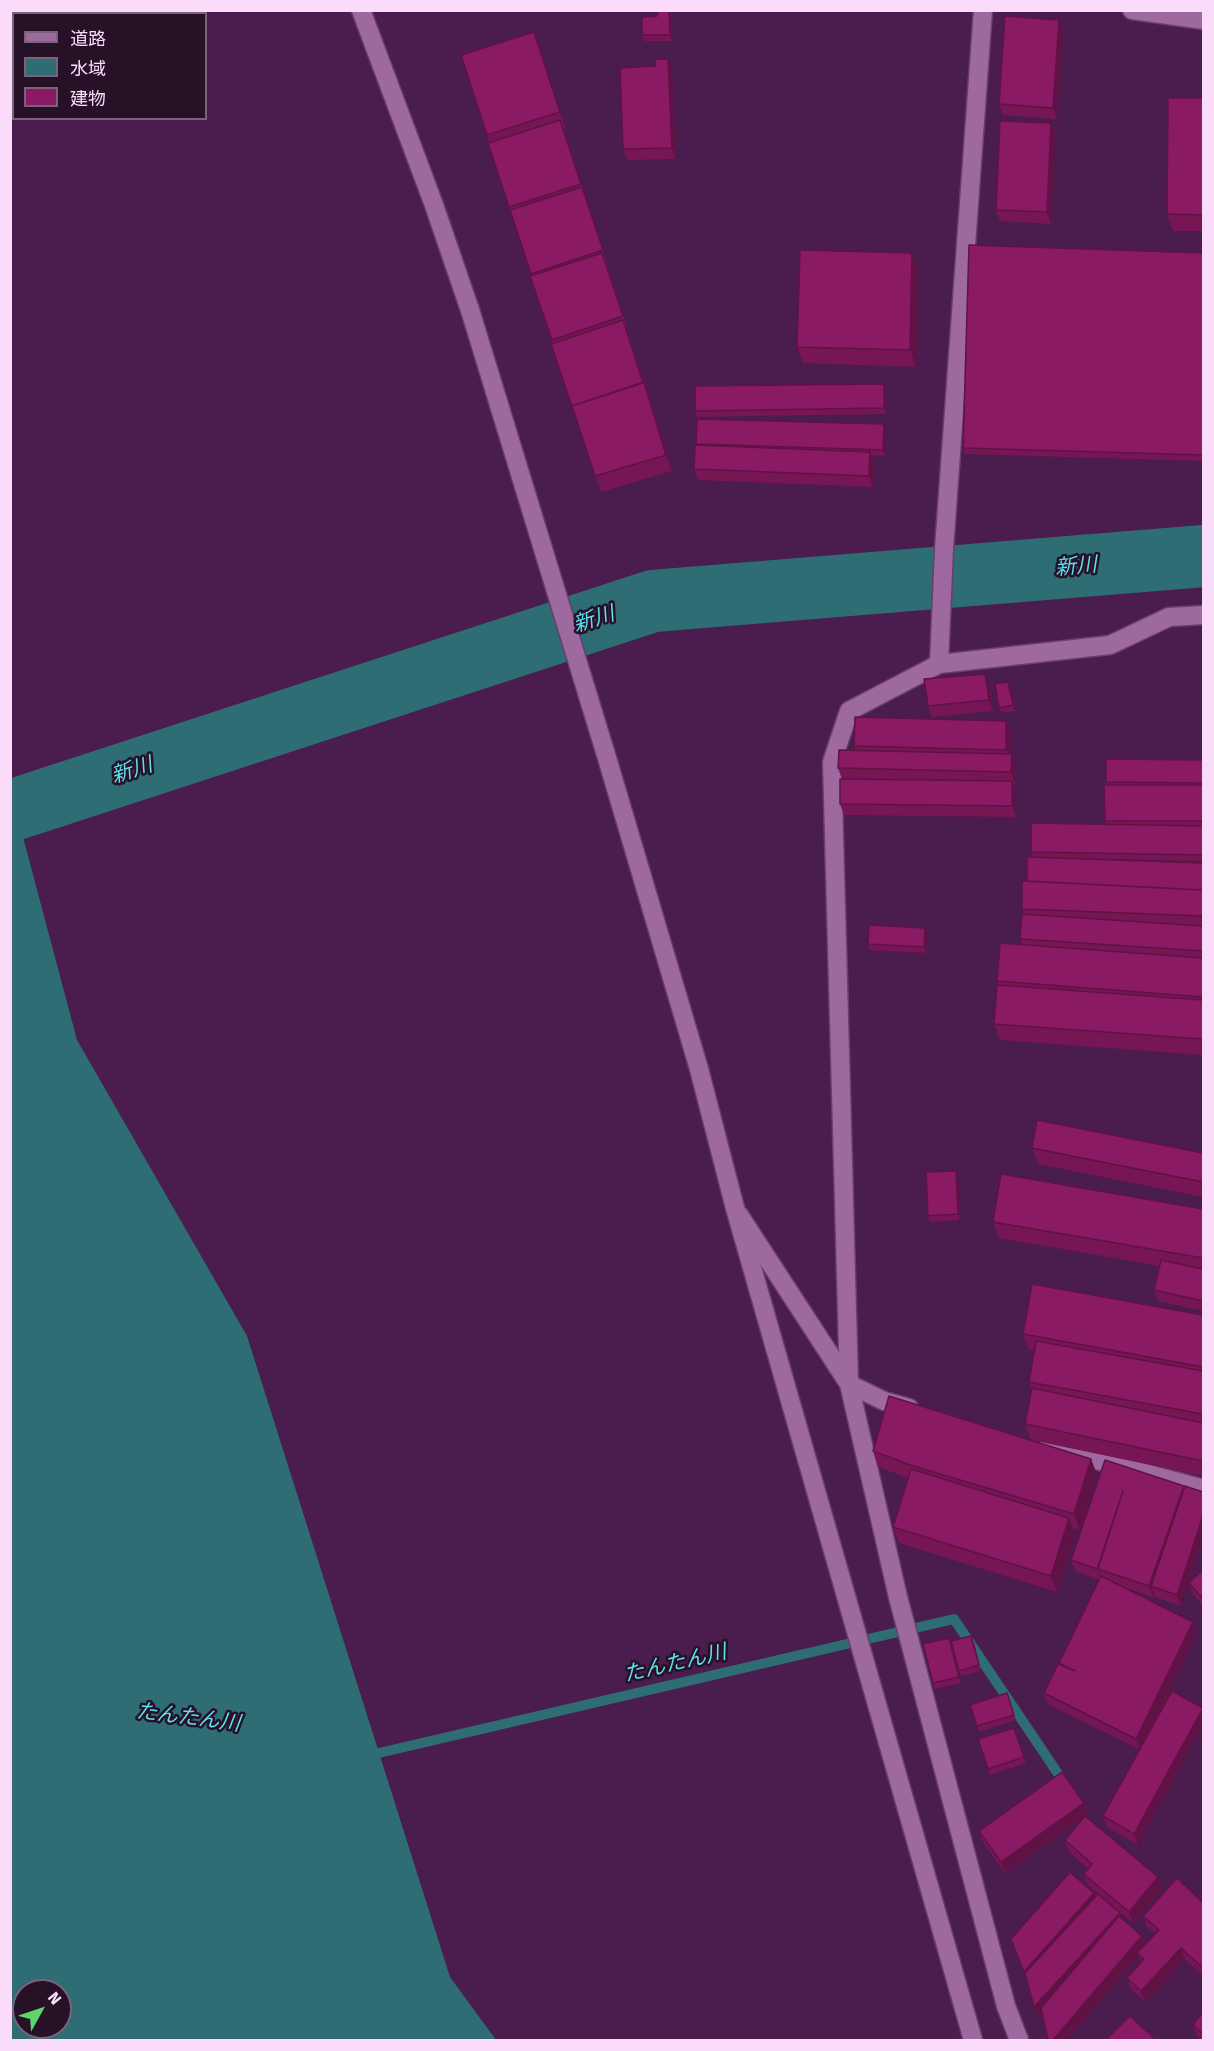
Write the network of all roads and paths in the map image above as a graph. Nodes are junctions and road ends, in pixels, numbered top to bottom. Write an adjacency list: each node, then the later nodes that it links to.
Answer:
1 (361, 10): 7 (street)
2 (983, 10): 6 (street)
3 (1132, 10): 4 (street)
4 (1203, 20)
5 (1203, 615): 6 (street)
6 (939, 664): 8 (street)
7 (735, 1208): 8 (street); 12 (street)
8 (849, 1384): 9 (street); 13 (street)
9 (930, 1414)
10 (1033, 1442): 11 (street)
11 (1203, 1490)
12 (973, 2040)
13 (1019, 2040)

